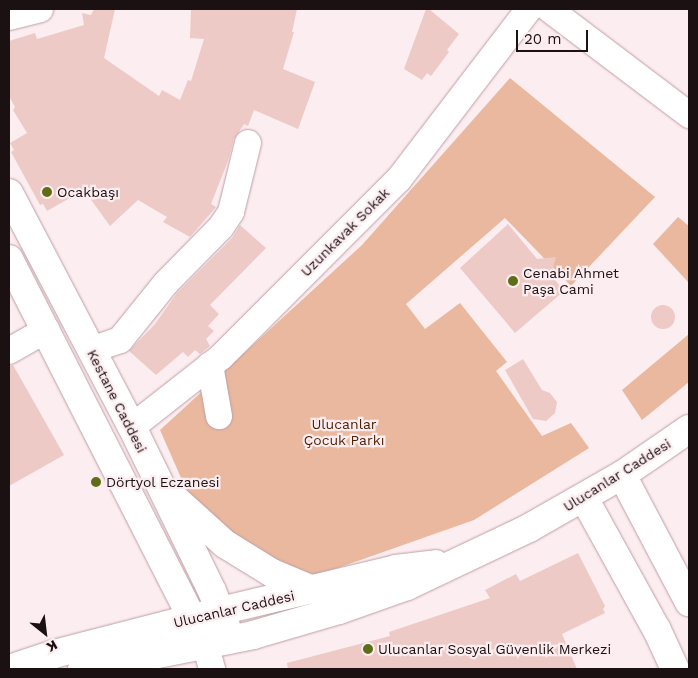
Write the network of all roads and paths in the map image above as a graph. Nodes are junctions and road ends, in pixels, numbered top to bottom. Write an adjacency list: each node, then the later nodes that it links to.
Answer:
1 (40, 9): 4 (street)
2 (528, 9): 12 (street, Uzunkavak Sokak)
3 (550, 9): 5 (street)
4 (9, 17)
5 (689, 115)
6 (248, 144): 10 (street)
7 (9, 193): 10 (main road, Kestane Caddesi)
8 (9, 259): 9 (main road)
9 (46, 330): 11 (street); 23 (main road)
10 (91, 350): 14 (main road, Kestane Caddesi)
11 (9, 351)
12 (210, 365): 13 (street); 14 (street, Uzunkavak Sokak)
13 (220, 416)
14 (132, 427): 17 (main road, Kestane Caddesi)
15 (689, 429): 16 (main road, Ulucanlar Caddesi)
16 (622, 475): 18 (main road, Ulucanlar Caddesi); 21 (main road)
17 (157, 481): 20 (main road); 22 (main road, Kestane Caddesi)
18 (584, 498): 19 (main road, Ulucanlar Caddesi); 28 (main road)
19 (462, 560): 20 (main road, Ulucanlar Caddesi); 24 (main road, Ulucanlar Caddesi)
20 (313, 590): 22 (main road, Ulucanlar Caddesi)
21 (689, 602)
22 (220, 611): 23 (main road, Ulucanlar Caddesi); 24 (main road, Kestane Caddesi)
23 (192, 618): 25 (main road); 26 (main road, Ulucanlar Caddesi)
24 (231, 640): 25 (main road, Ulucanlar Caddesi)
25 (208, 657): 27 (main road, Ulucanlar Caddesi)
26 (9, 669)
27 (82, 669)
28 (675, 669)

